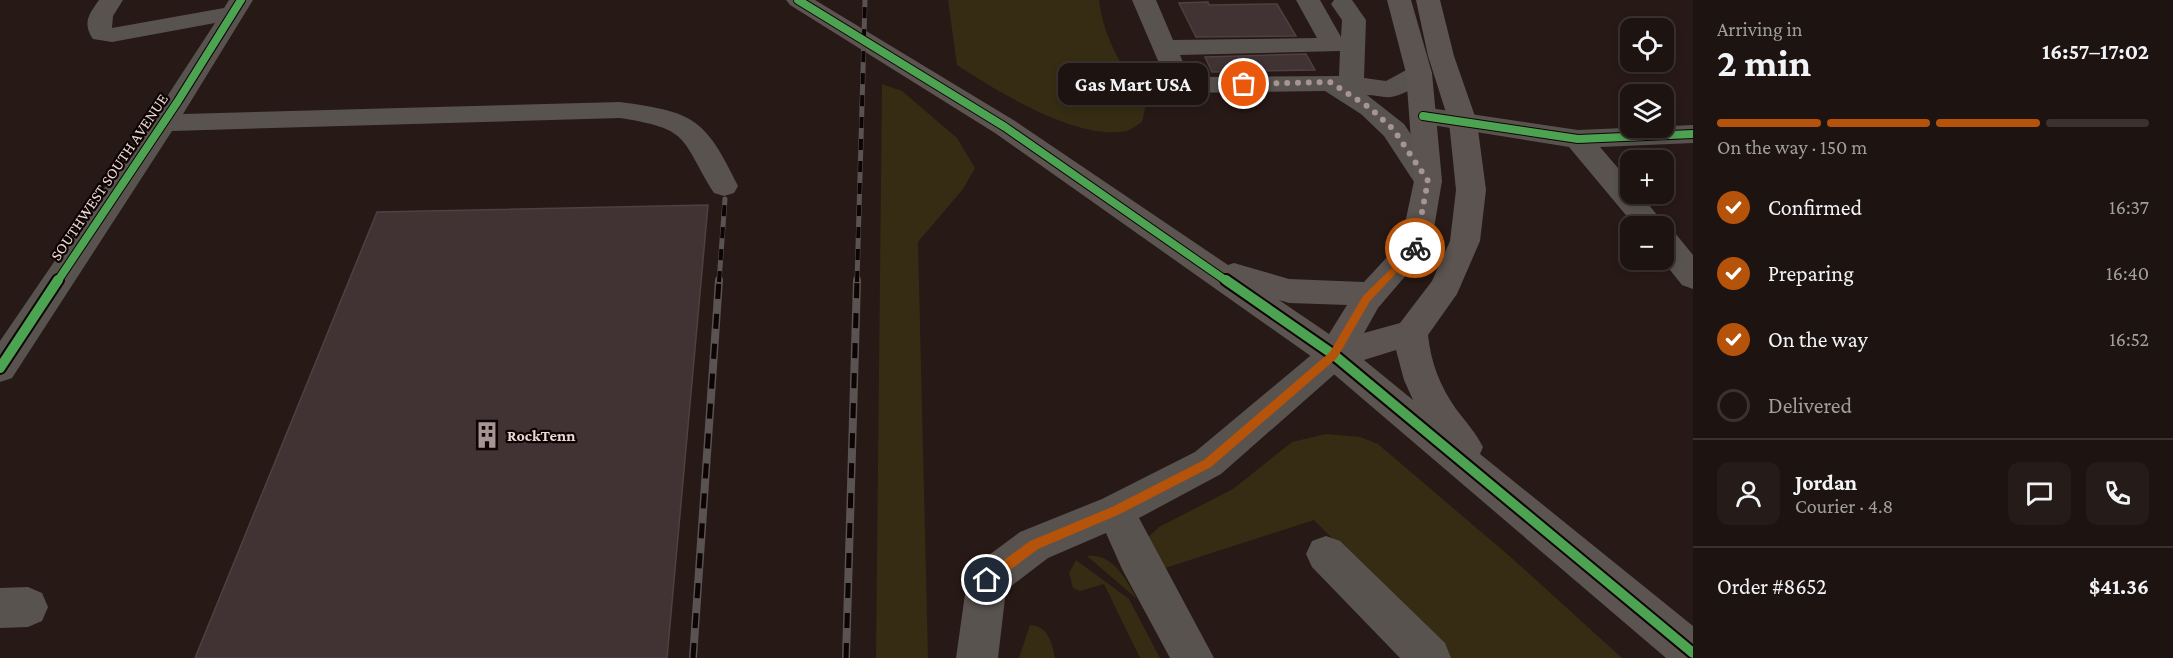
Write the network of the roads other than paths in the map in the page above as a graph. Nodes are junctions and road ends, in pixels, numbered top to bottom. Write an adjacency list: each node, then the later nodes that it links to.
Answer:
1 (111, 0): 8 (street)
2 (798, 0): 22 (main road)
3 (1144, 0): 10 (street)
4 (1308, 0): 9 (street)
5 (1399, 0): 11 (main road)
6 (1428, 0): 14 (main road)
7 (1343, 4): 9 (street)
8 (236, 7): 15 (street, SOUTHWEST SOUTH AVENUE)
9 (1343, 47): 10 (street); 12 (street)
10 (1164, 48): 12 (street)
11 (1419, 73): 12 (street); 13 (main road)
12 (1341, 84): 18 (street)
13 (1423, 116): 14 (street); 18 (main road)
14 (1463, 122): 17 (street); 25 (main road)
15 (163, 123): 19 (street); 27 (street, SOUTHWEST SOUTH AVENUE)
16 (1693, 135): 17 (street)
17 (1578, 139): 20 (street)
18 (1428, 181): 24 (main road)
19 (724, 186)
20 (1643, 216)
21 (1674, 253): 23 (street)
22 (1203, 265): 24 (main road); 26 (main road)
23 (1693, 277)
24 (1371, 294): 26 (main road)
25 (1411, 333): 26 (main road); 28 (main road)
26 (1334, 355): 28 (main road); 29 (street)
27 (0, 368)
28 (1506, 498): 31 (main road)
29 (1116, 511): 32 (street); 33 (street)
30 (1326, 554): 34 (street)
31 (1693, 653)
32 (977, 658)
33 (1193, 658)
34 (1430, 658)

